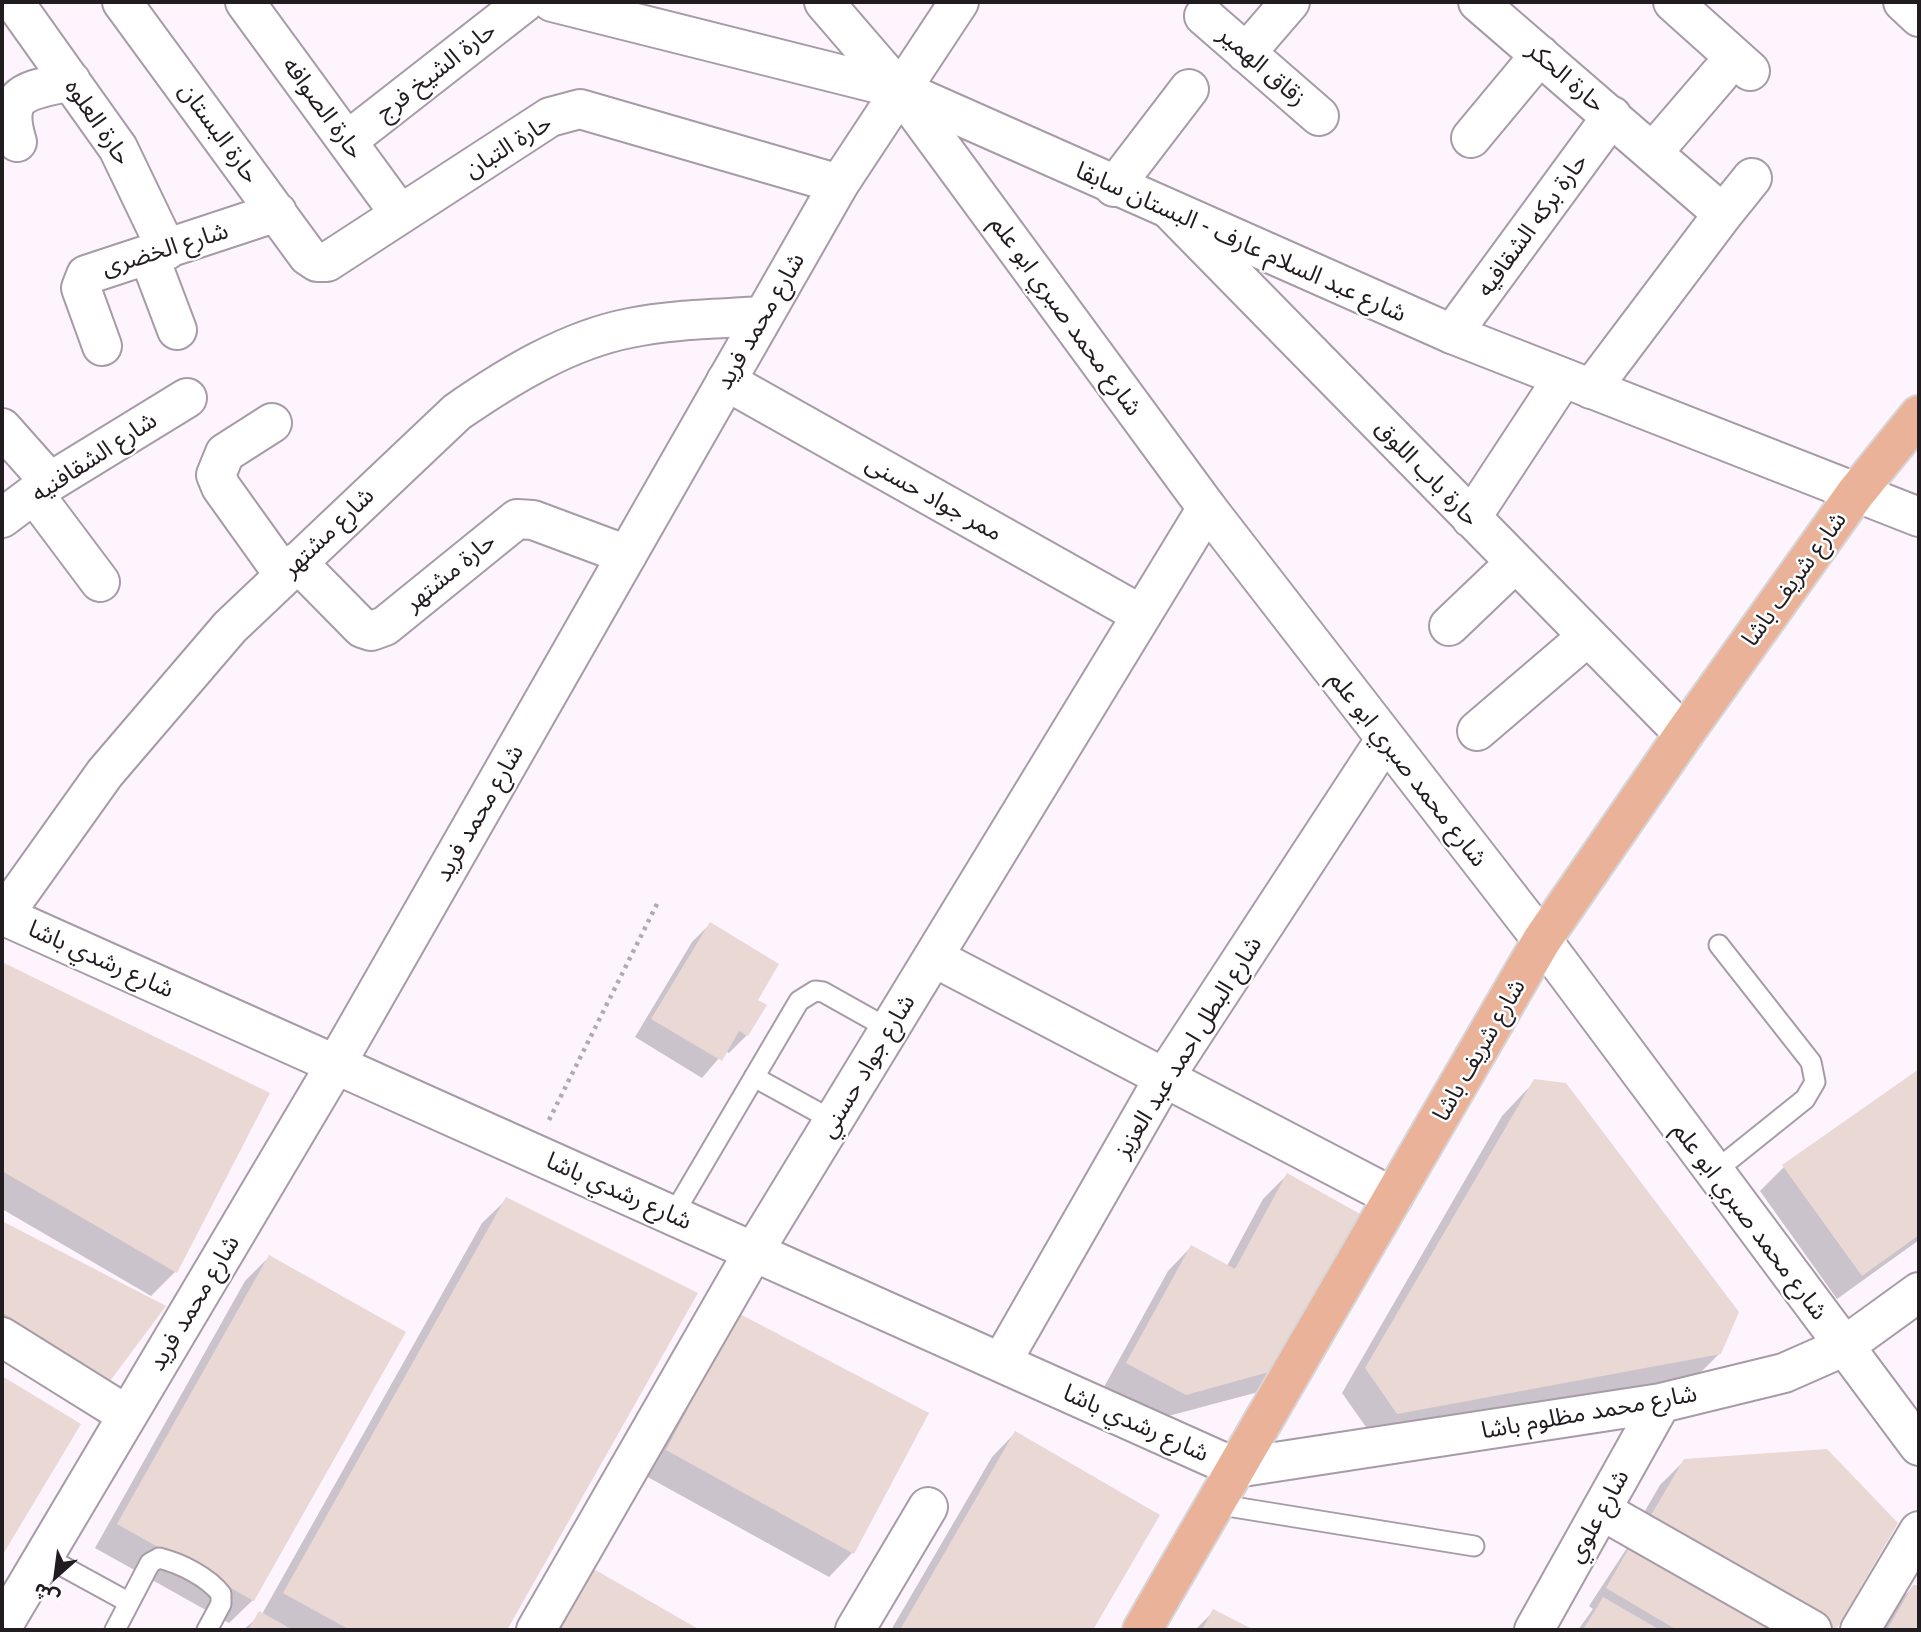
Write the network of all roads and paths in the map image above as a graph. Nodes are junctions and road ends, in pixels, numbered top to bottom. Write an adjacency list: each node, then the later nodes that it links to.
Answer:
1 (14, 2): 16 (street, حارة العلوه)
2 (122, 2): 29 (street, حارة البستان)
3 (245, 2): 22 (street, حارة الصوافه)
4 (525, 2): 22 (street, حارة الشيخ فرج)
5 (552, 2): 17 (street, شارع عبد السلام عارف - البستان سابقا)
6 (824, 2): 17 (street, شارع محمد صبري ابو علم)
7 (959, 2): 17 (street, شارع محمد فريد)
8 (1290, 2): 14 (street)
9 (1478, 2): 15 (street, حارة الحكر)
10 (1673, 2): 24 (street)
11 (1904, 2): 13 (street)
12 (1204, 16): 14 (street, زقاق الهمير)
13 (1919, 17)
14 (1246, 53): 19 (street, زقاق الهمير)
15 (1540, 55): 20 (street, حارة الحكر); 21 (street)
16 (71, 81): 23 (street); 32 (street, حارة العلوه)
17 (899, 89): 26 (street, شارع محمد فريد); 27 (street, شارع عبد السلام عارف - البستان سابقا); 46 (street, شارع محمد صبري ابو علم)
18 (1189, 89): 27 (street)
19 (1320, 116)
20 (1612, 116): 24 (street, حارة الحكر); 36 (street, حارة بركه الشقافيه)
21 (1471, 138)
22 (347, 141): 30 (street, حارة الصوافه)
23 (17, 142)
24 (1653, 152): 31 (street, حارة الحكر)
25 (1752, 178): 31 (street)
26 (839, 184): 30 (street, حارة التبان); 34 (street, شارع محمد فريد)
27 (1114, 187): 28 (street, شارع عبد السلام عارف - البستان سابقا)
28 (1171, 211): 36 (street, شارع عبد السلام عارف - البستان سابقا); 49 (street, حارة باب اللوق)
29 (277, 212): 32 (street, شارع الخضرى); 33 (street, حارة البستان)
30 (400, 214): 33 (street, حارة التبان)
31 (1723, 214): 39 (street)
32 (158, 253): 35 (street, حارة العلوه); 37 (street, شارع الخضرى)
33 (317, 262)
34 (763, 316): 38 (street, شارع محمد فريد); 52 (street, شارع مشتهر)
35 (177, 330)
36 (1452, 334): 39 (street, شارع عبد السلام عارف - البستان سابقا)
37 (102, 346)
38 (726, 381): 50 (street, شارع محمد فريد); 54 (street, ممر جواد حسنى)
39 (1577, 384): 45 (street, شارع عبد السلام عارف - البستان سابقا); 49 (street)
40 (187, 398): 44 (street, شارع الشقافنيه)
41 (1919, 415): 45 (main road, شارع شريف باشا)
42 (272, 423): 52 (street)
43 (2, 428): 44 (street)
44 (42, 488): 48 (street, شارع الشقافنيه); 53 (street)
45 (1855, 494): 47 (street, شارع عبد السلام عارف - البستان سابقا); 58 (main road, شارع شريف باشا)
46 (1207, 508): 54 (street, شارع جواد حسني); 59 (street, شارع محمد صبري ابو علم)
47 (1919, 517)
48 (2, 518)
49 (1471, 518): 51 (street, حارة باب اللوق)
50 (626, 555): 52 (street, حارة مشتهر); 66 (street, شارع محمد فريد)
51 (1515, 563): 55 (street); 56 (street, حارة باب اللوق)
52 (291, 568): 61 (street, شارع مشتهر)
53 (100, 582)
54 (1142, 615): 64 (street, شارع جواد حسني)
55 (1449, 626)
56 (1587, 637): 57 (street); 58 (street, حارة باب اللوق)
57 (1477, 731)
58 (1684, 734): 62 (main road, شارع شريف باشا)
59 (1385, 740): 62 (street, شارع محمد صبري ابو علم); 68 (street, شارع البطل احمد عبد العزيز)
60 (657, 904): 70 (path)
61 (2, 915): 66 (street, شارع رشدي باشا)
62 (1542, 940): 71 (street, شارع محمد صبري ابو علم); 72 (main road, شارع شريف باشا)
63 (1719, 946): 71 (lane)
64 (933, 957): 65 (street, شارع جواد حسني); 68 (street)
65 (889, 1029): 67 (lane); 69 (street, شارع جواد حسني)
66 (336, 1064): 70 (street, شارع رشدي باشا); 80 (street, شارع محمد فريد)
67 (754, 1077): 69 (lane); 73 (lane)
68 (1164, 1078): 72 (street); 78 (street, شارع البطل احمد عبد العزيز)
69 (834, 1121): 74 (street, شارع جواد حسني)
70 (533, 1152): 73 (street, شارع رشدي باشا)
71 (1714, 1172): 77 (street, شارع محمد صبري ابو علم)
72 (1393, 1197): 82 (main road, شارع شريف باشا)
73 (673, 1215): 74 (street, شارع رشدي باشا)
74 (754, 1251): 78 (street, شارع رشدي باشا); 93 (street, شارع جواد حسني)
75 (1919, 1292): 77 (street, شارع محمد مظلوم باشا)
76 (2, 1337): 80 (street)
77 (1843, 1347): 79 (street, شارع محمد مظلوم باشا); 81 (street, شارع محمد صبري ابو علم)
78 (1002, 1361): 82 (street, شارع رشدي باشا)
79 (1661, 1403): 82 (street, شارع محمد مظلوم باشا); 85 (street, شارع علوي)
80 (127, 1415): 88 (street, شارع محمد فريد)
81 (1913, 1427)
82 (1236, 1468): 83 (main road, شارع شريف باشا)
83 (1215, 1504): 87 (lane); 95 (main road, شارع شريف باشا)
84 (928, 1507): 94 (street)
85 (1601, 1510): 96 (street, شارع علوي); 97 (street)
86 (1919, 1531): 98 (street)
87 (1474, 1546)
88 (44, 1556): 89 (lane); 90 (street, شارع محمد فريد)
89 (128, 1602): 91 (lane); 92 (lane)
90 (2, 1627)
91 (115, 1630)
92 (207, 1630)
93 (536, 1630)
94 (855, 1630)
95 (1142, 1630)
96 (1534, 1630)
97 (1812, 1630)
98 (1860, 1630)

